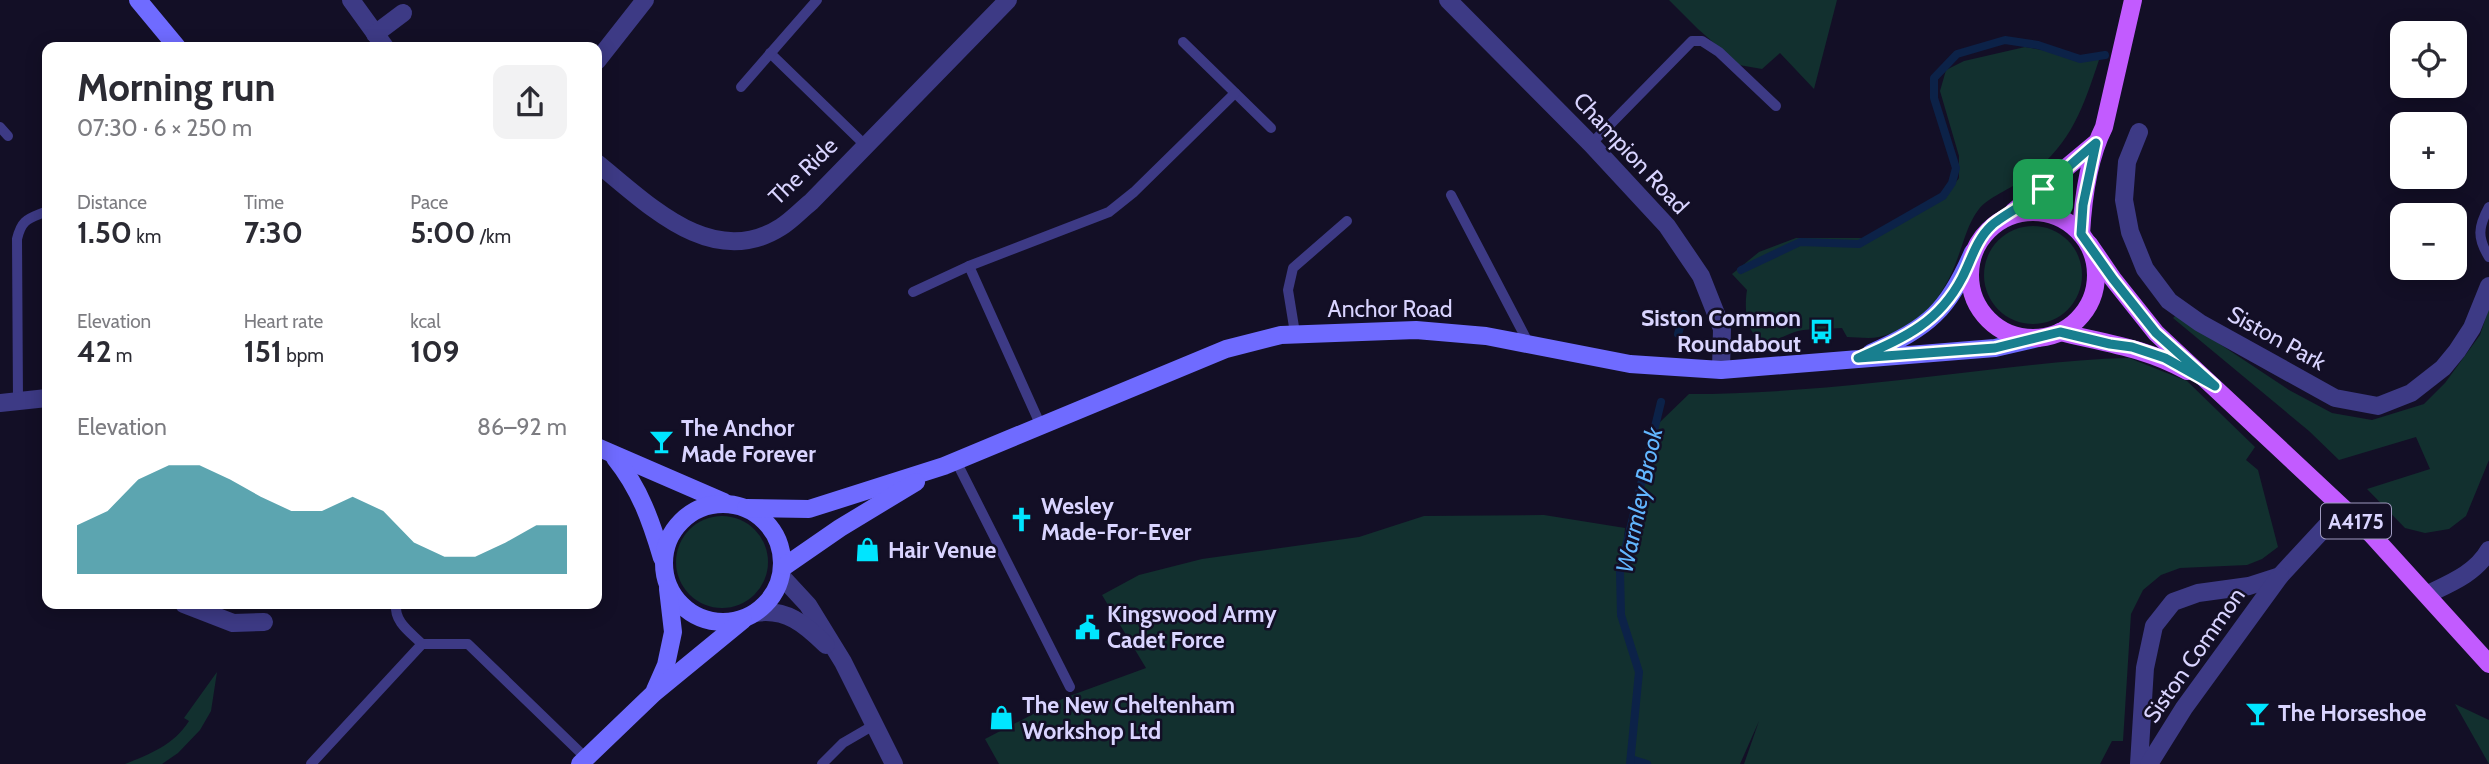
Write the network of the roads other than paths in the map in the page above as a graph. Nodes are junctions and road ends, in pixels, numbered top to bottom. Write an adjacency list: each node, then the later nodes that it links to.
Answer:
1 (138, 0): 10 (street)
2 (351, 0): 9 (street)
3 (817, 0): 12 (lane)
4 (1008, 0): 21 (street, The Ride)
5 (1448, 0): 20 (street, Champion Road)
6 (2133, 0): 19 (main road, A4175)
7 (638, 3): 13 (street)
8 (403, 13): 9 (street)
9 (380, 40)
10 (173, 42)
11 (1183, 42): 15 (lane)
12 (770, 53): 14 (lane); 21 (lane)
13 (602, 54)
14 (741, 87)
15 (1235, 93): 17 (lane); 31 (lane)
16 (1776, 106): 20 (lane)
17 (1271, 128)
18 (2139, 132): 32 (street, Siston Park)
19 (2096, 143): 26 (main road, A4175); 28 (main road, A4175)
20 (1591, 144): 39 (street, Champion Road)
21 (865, 145): 22 (street, The Ride)
22 (602, 167)
23 (1451, 195): 37 (lane)
24 (2489, 207): 30 (lane)
25 (42, 213): 42 (lane)
26 (2010, 215): 28 (main road, A4175); 29 (main road, A4175)
27 (1347, 221): 35 (lane)
28 (2085, 239): 34 (main road, A4175); 40 (main road, A4175)
29 (1973, 252): 36 (main road, A4175); 38 (street, Anchor Road)
30 (2489, 257)
31 (970, 266): 33 (lane); 43 (lane)
32 (2489, 286)
33 (913, 292)
34 (2060, 332): 36 (main road, A4175); 40 (main road, A4175)
35 (1295, 333): 37 (street, Anchor Road); 43 (street, Anchor Road)
36 (2038, 338): 38 (street, Anchor Road)
37 (1529, 344): 39 (street, Anchor Road)
38 (1858, 358): 39 (street, Anchor Road)
39 (1721, 370)
40 (2215, 386): 48 (main road, A4175)
41 (42, 399): 42 (street)
42 (9, 402)
43 (1041, 426): 45 (street, Anchor Road)
44 (605, 451): 46 (street); 50 (street)
45 (950, 464): 47 (street, Anchor Road); 51 (street, Anchor Road); 62 (lane)
46 (727, 503): 47 (street); 50 (street)
47 (746, 508): 51 (street)
48 (2343, 508): 52 (street, Siston Common); 54 (main road, A4175)
49 (2489, 550): 54 (street)
50 (663, 565): 53 (street)
51 (784, 572): 57 (street); 60 (street)
52 (2280, 576): 69 (street, Siston Common); 70 (street, Siston Common)
53 (667, 585): 57 (street); 63 (street)
54 (2428, 594): 61 (main road, A4175)
55 (197, 609): 58 (street)
56 (395, 609): 59 (lane)
57 (750, 615): 60 (street); 63 (street)
58 (264, 622)
59 (422, 643): 65 (lane); 66 (lane)
60 (843, 662): 64 (street)
61 (2489, 664)
62 (1070, 687)
63 (654, 693): 65 (street)
64 (874, 725): 67 (lane); 68 (street)
65 (583, 761)
66 (311, 764)
67 (822, 764)
68 (894, 764)
69 (2139, 764)
70 (2149, 764)

